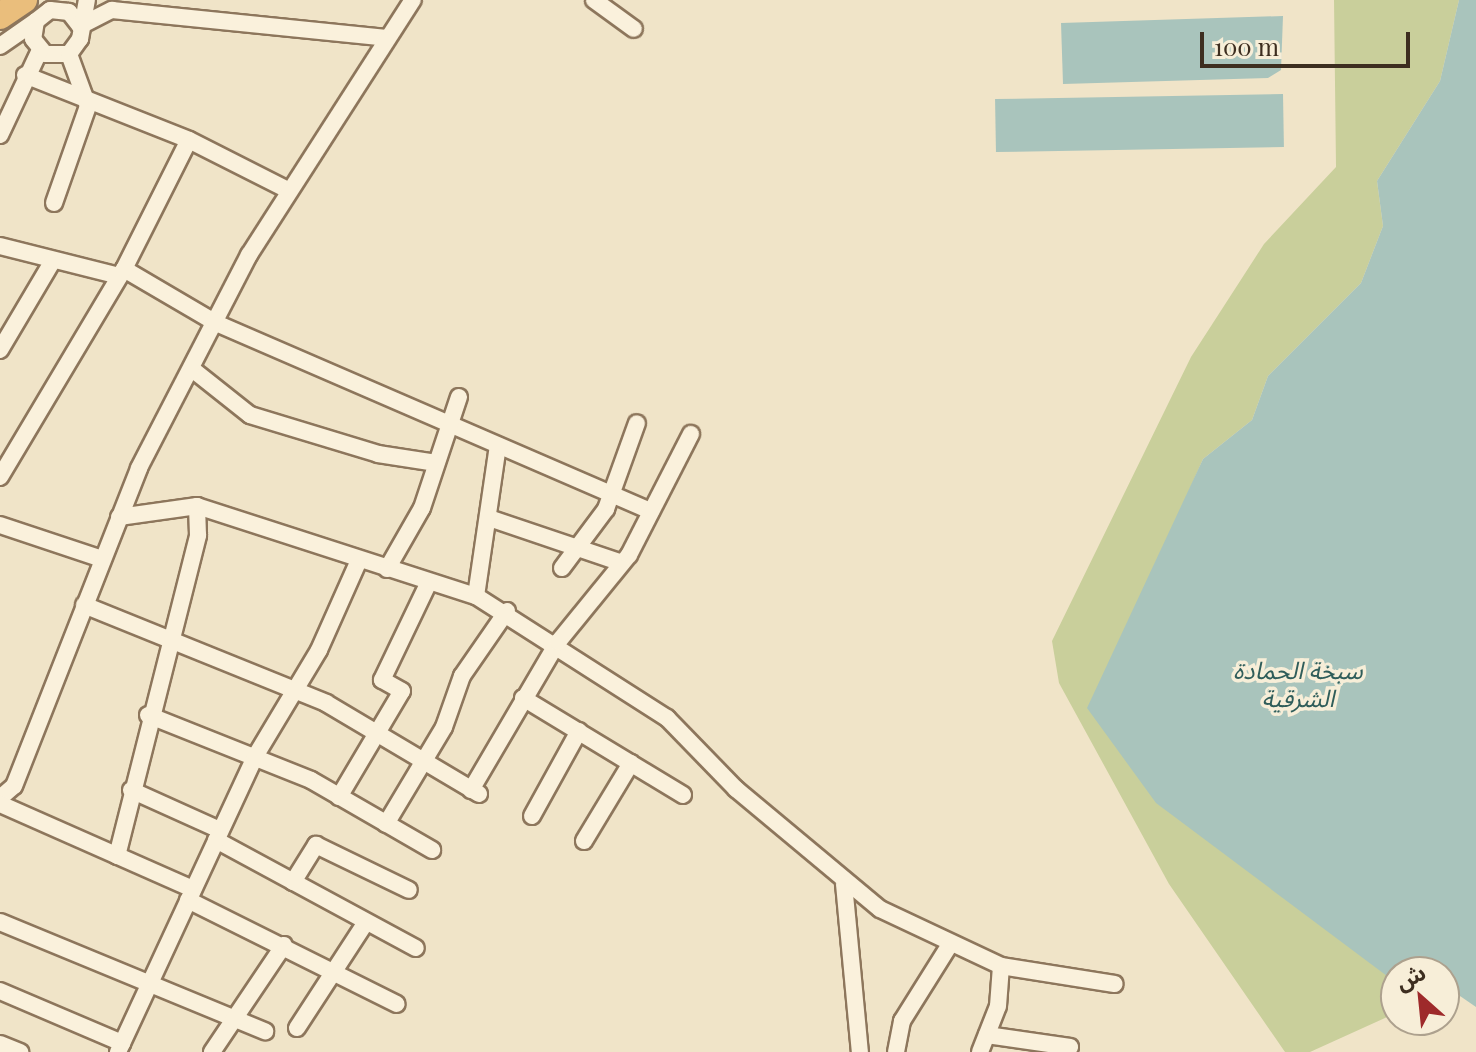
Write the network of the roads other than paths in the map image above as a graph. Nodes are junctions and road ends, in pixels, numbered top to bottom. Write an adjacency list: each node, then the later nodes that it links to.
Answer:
1 (87, 0): 7 (street)
2 (413, 0): 9 (street)
3 (594, 0): 8 (street)
4 (64, 4): 5 (street); 7 (street)
5 (30, 10): 6 (highway); 10 (street); 11 (street)
6 (0, 16)
7 (80, 26): 9 (street); 12 (street)
8 (634, 29)
9 (387, 38): 17 (street)
10 (0, 47): 11 (street)
11 (38, 48): 12 (street); 13 (street)
12 (69, 54): 14 (street)
13 (25, 75): 14 (street); 15 (street)
14 (88, 106): 16 (street); 18 (street)
15 (0, 135)
16 (189, 140): 17 (street); 21 (street)
17 (288, 190): 22 (street)
18 (54, 203)
19 (0, 246): 20 (street)
20 (52, 262): 21 (street); 23 (street)
21 (121, 272): 22 (street); 31 (street)
22 (216, 323): 24 (street); 26 (street)
23 (0, 350)
24 (192, 369): 30 (street); 35 (street)
25 (459, 397): 26 (street)
26 (447, 423): 29 (street); 30 (street)
27 (637, 423): 32 (street)
28 (691, 434): 34 (street)
29 (498, 446): 32 (street); 36 (street)
30 (436, 463): 43 (street)
31 (0, 477)
32 (613, 495): 34 (street); 38 (street)
33 (197, 506): 35 (street); 40 (street); 48 (street)
34 (651, 511): 41 (street)
35 (119, 517): 39 (street)
36 (492, 519): 38 (street); 45 (street)
37 (0, 525): 39 (street)
38 (577, 548): 41 (street); 42 (street)
39 (102, 559): 46 (street)
40 (359, 560): 43 (street); 50 (street)
41 (622, 563): 49 (street)
42 (562, 568)
43 (387, 569): 44 (street)
44 (429, 582): 45 (street); 54 (street)
45 (476, 596): 47 (street)
46 (84, 605): 48 (street); 61 (street)
47 (507, 611): 49 (street); 56 (street)
48 (172, 636): 50 (street); 52 (street)
49 (558, 642): 51 (street); 69 (street)
50 (296, 690): 54 (street); 55 (street)
51 (523, 698): 53 (street); 56 (street)
52 (148, 715): 55 (street); 58 (street)
53 (579, 731): 57 (street); 62 (street)
54 (376, 733): 56 (street); 60 (street)
55 (256, 755): 60 (street); 64 (street)
56 (423, 761): 63 (street)
57 (631, 763): 59 (street); 65 (street)
58 (131, 790): 64 (street); 67 (street)
59 (683, 795)
60 (339, 797): 63 (street)
61 (0, 801): 67 (street)
62 (532, 816)
63 (386, 824): 66 (street)
64 (218, 835): 68 (street); 71 (street)
65 (584, 841)
66 (432, 850)
67 (117, 856): 71 (street)
68 (293, 882): 70 (street); 73 (street)
69 (844, 884): 74 (street); 92 (street)
70 (409, 890)
71 (190, 894): 75 (street); 79 (street)
72 (0, 922): 79 (street)
73 (366, 922): 76 (street); 78 (street)
74 (951, 943): 77 (street); 93 (street)
75 (284, 945): 78 (street); 83 (street)
76 (416, 948)
77 (1001, 966): 80 (street); 86 (street)
78 (336, 968): 82 (street); 84 (street)
79 (149, 984): 83 (street); 89 (street)
80 (1115, 984)
81 (0, 991): 89 (street)
82 (397, 1004)
83 (233, 1018): 85 (street); 91 (street)
84 (297, 1028)
85 (265, 1031)
86 (987, 1035): 88 (street); 94 (street)
87 (0, 1044): 90 (street)
88 (1070, 1047)
89 (120, 1048)
90 (20, 1052)
91 (212, 1052)
92 (860, 1052)
93 (896, 1052)
94 (980, 1052)

